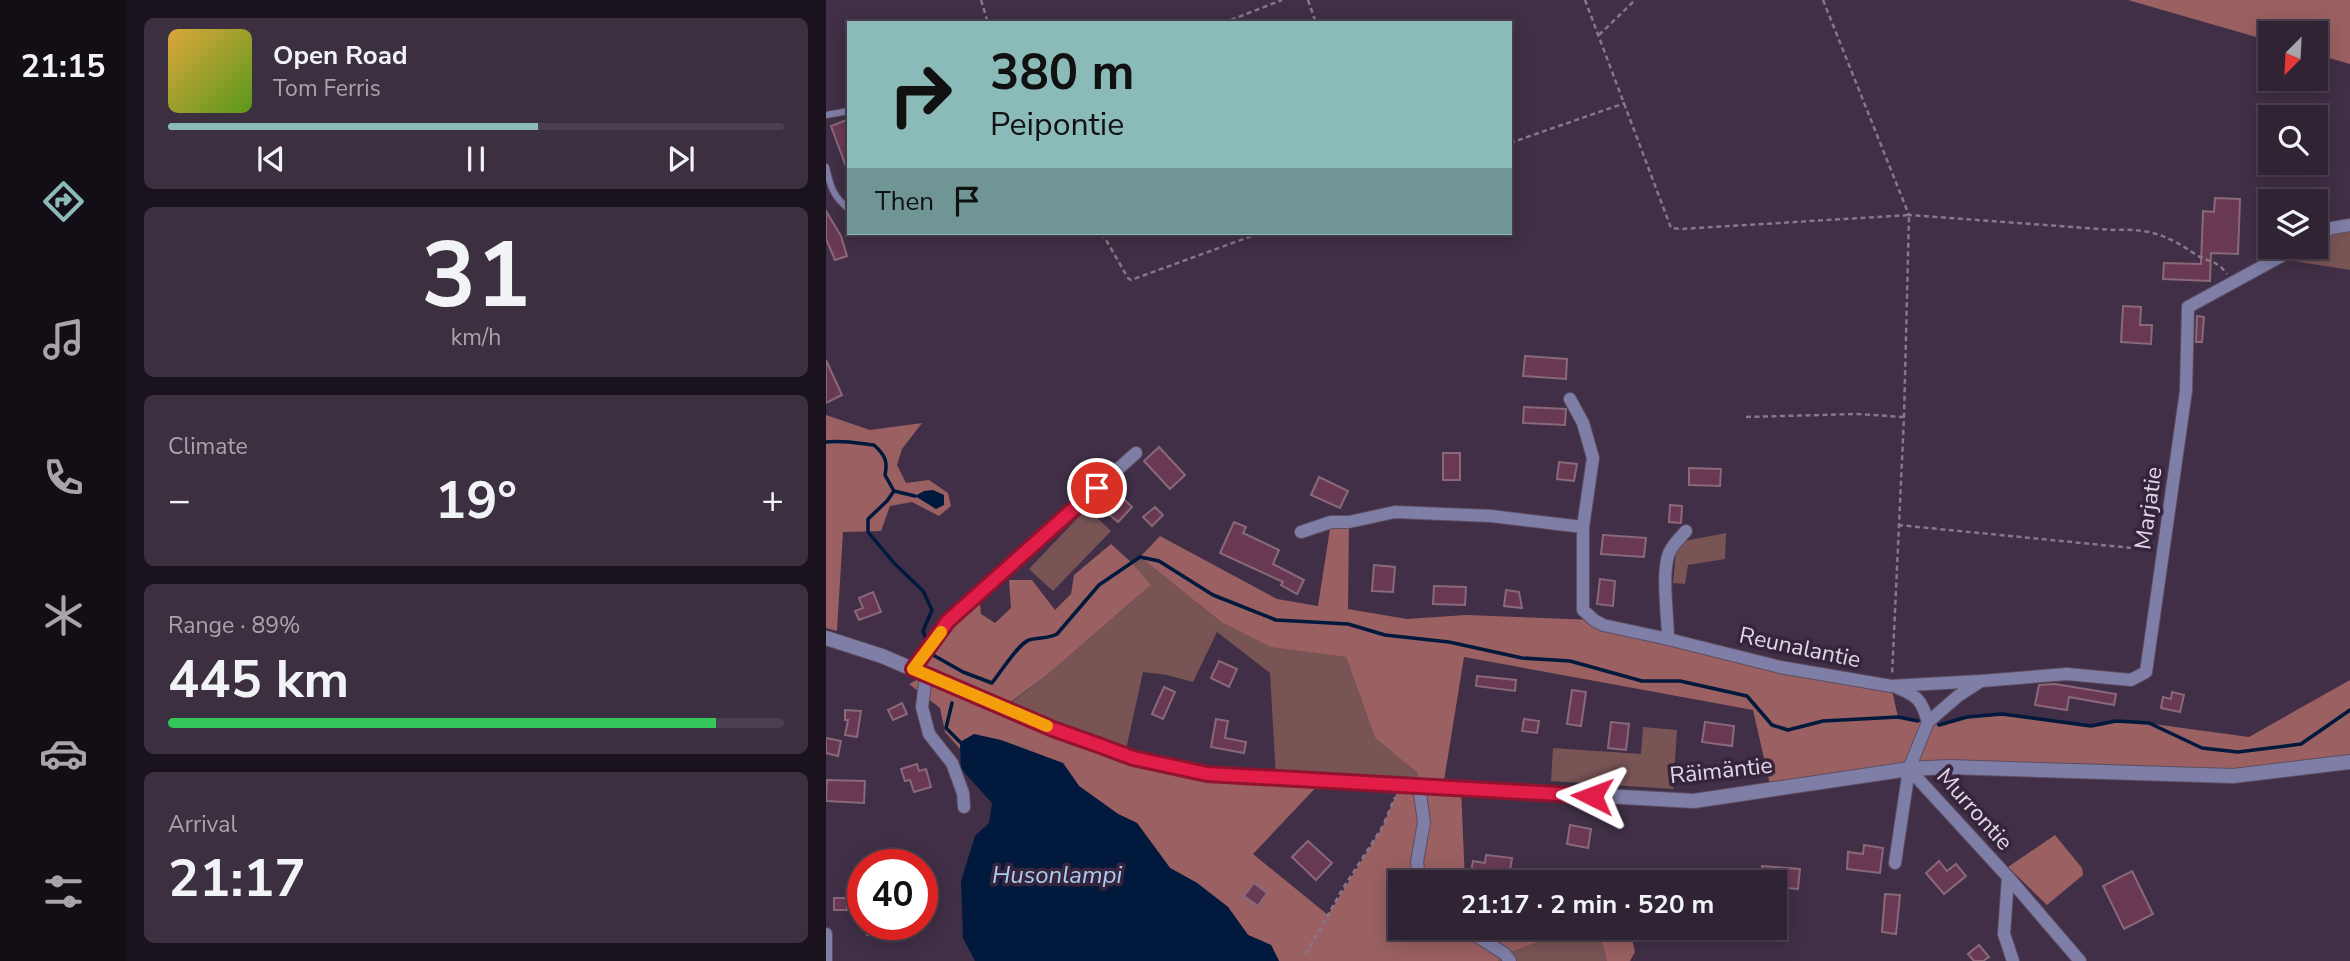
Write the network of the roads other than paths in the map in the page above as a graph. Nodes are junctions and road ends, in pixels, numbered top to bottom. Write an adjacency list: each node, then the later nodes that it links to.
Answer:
1 (847, 111): 2 (lane)
2 (826, 115)
3 (826, 167): 4 (lane)
4 (847, 207)
5 (2350, 225): 6 (street)
6 (2328, 230)
7 (2276, 259): 16 (street, Marjatie)
8 (1570, 399): 10 (street, Reunalantie)
9 (1136, 453): 15 (street)
10 (1583, 527): 12 (street); 14 (street, Reunalantie)
11 (1686, 531): 14 (street)
12 (1301, 532)
13 (826, 638): 15 (street, Räimäntie)
14 (1668, 639): 17 (street, Reunalantie)
15 (920, 672): 21 (street, Räimäntie); 22 (street)
16 (1981, 681): 17 (street, Reunalantie); 18 (street)
17 (1891, 686): 18 (street)
18 (1928, 722): 20 (street)
19 (2350, 762): 20 (street, Räimäntie)
20 (1909, 769): 21 (street, Räimäntie); 23 (street); 25 (street, Murrontie)
21 (1419, 786): 24 (street)
22 (964, 807)
23 (1895, 863)
24 (1418, 870)
25 (2008, 877): 30 (street, Murrontie); 31 (street)
26 (826, 934): 28 (street)
27 (1483, 940): 29 (street)
28 (826, 961)
29 (1510, 961)
30 (2014, 961)
31 (2080, 961)

